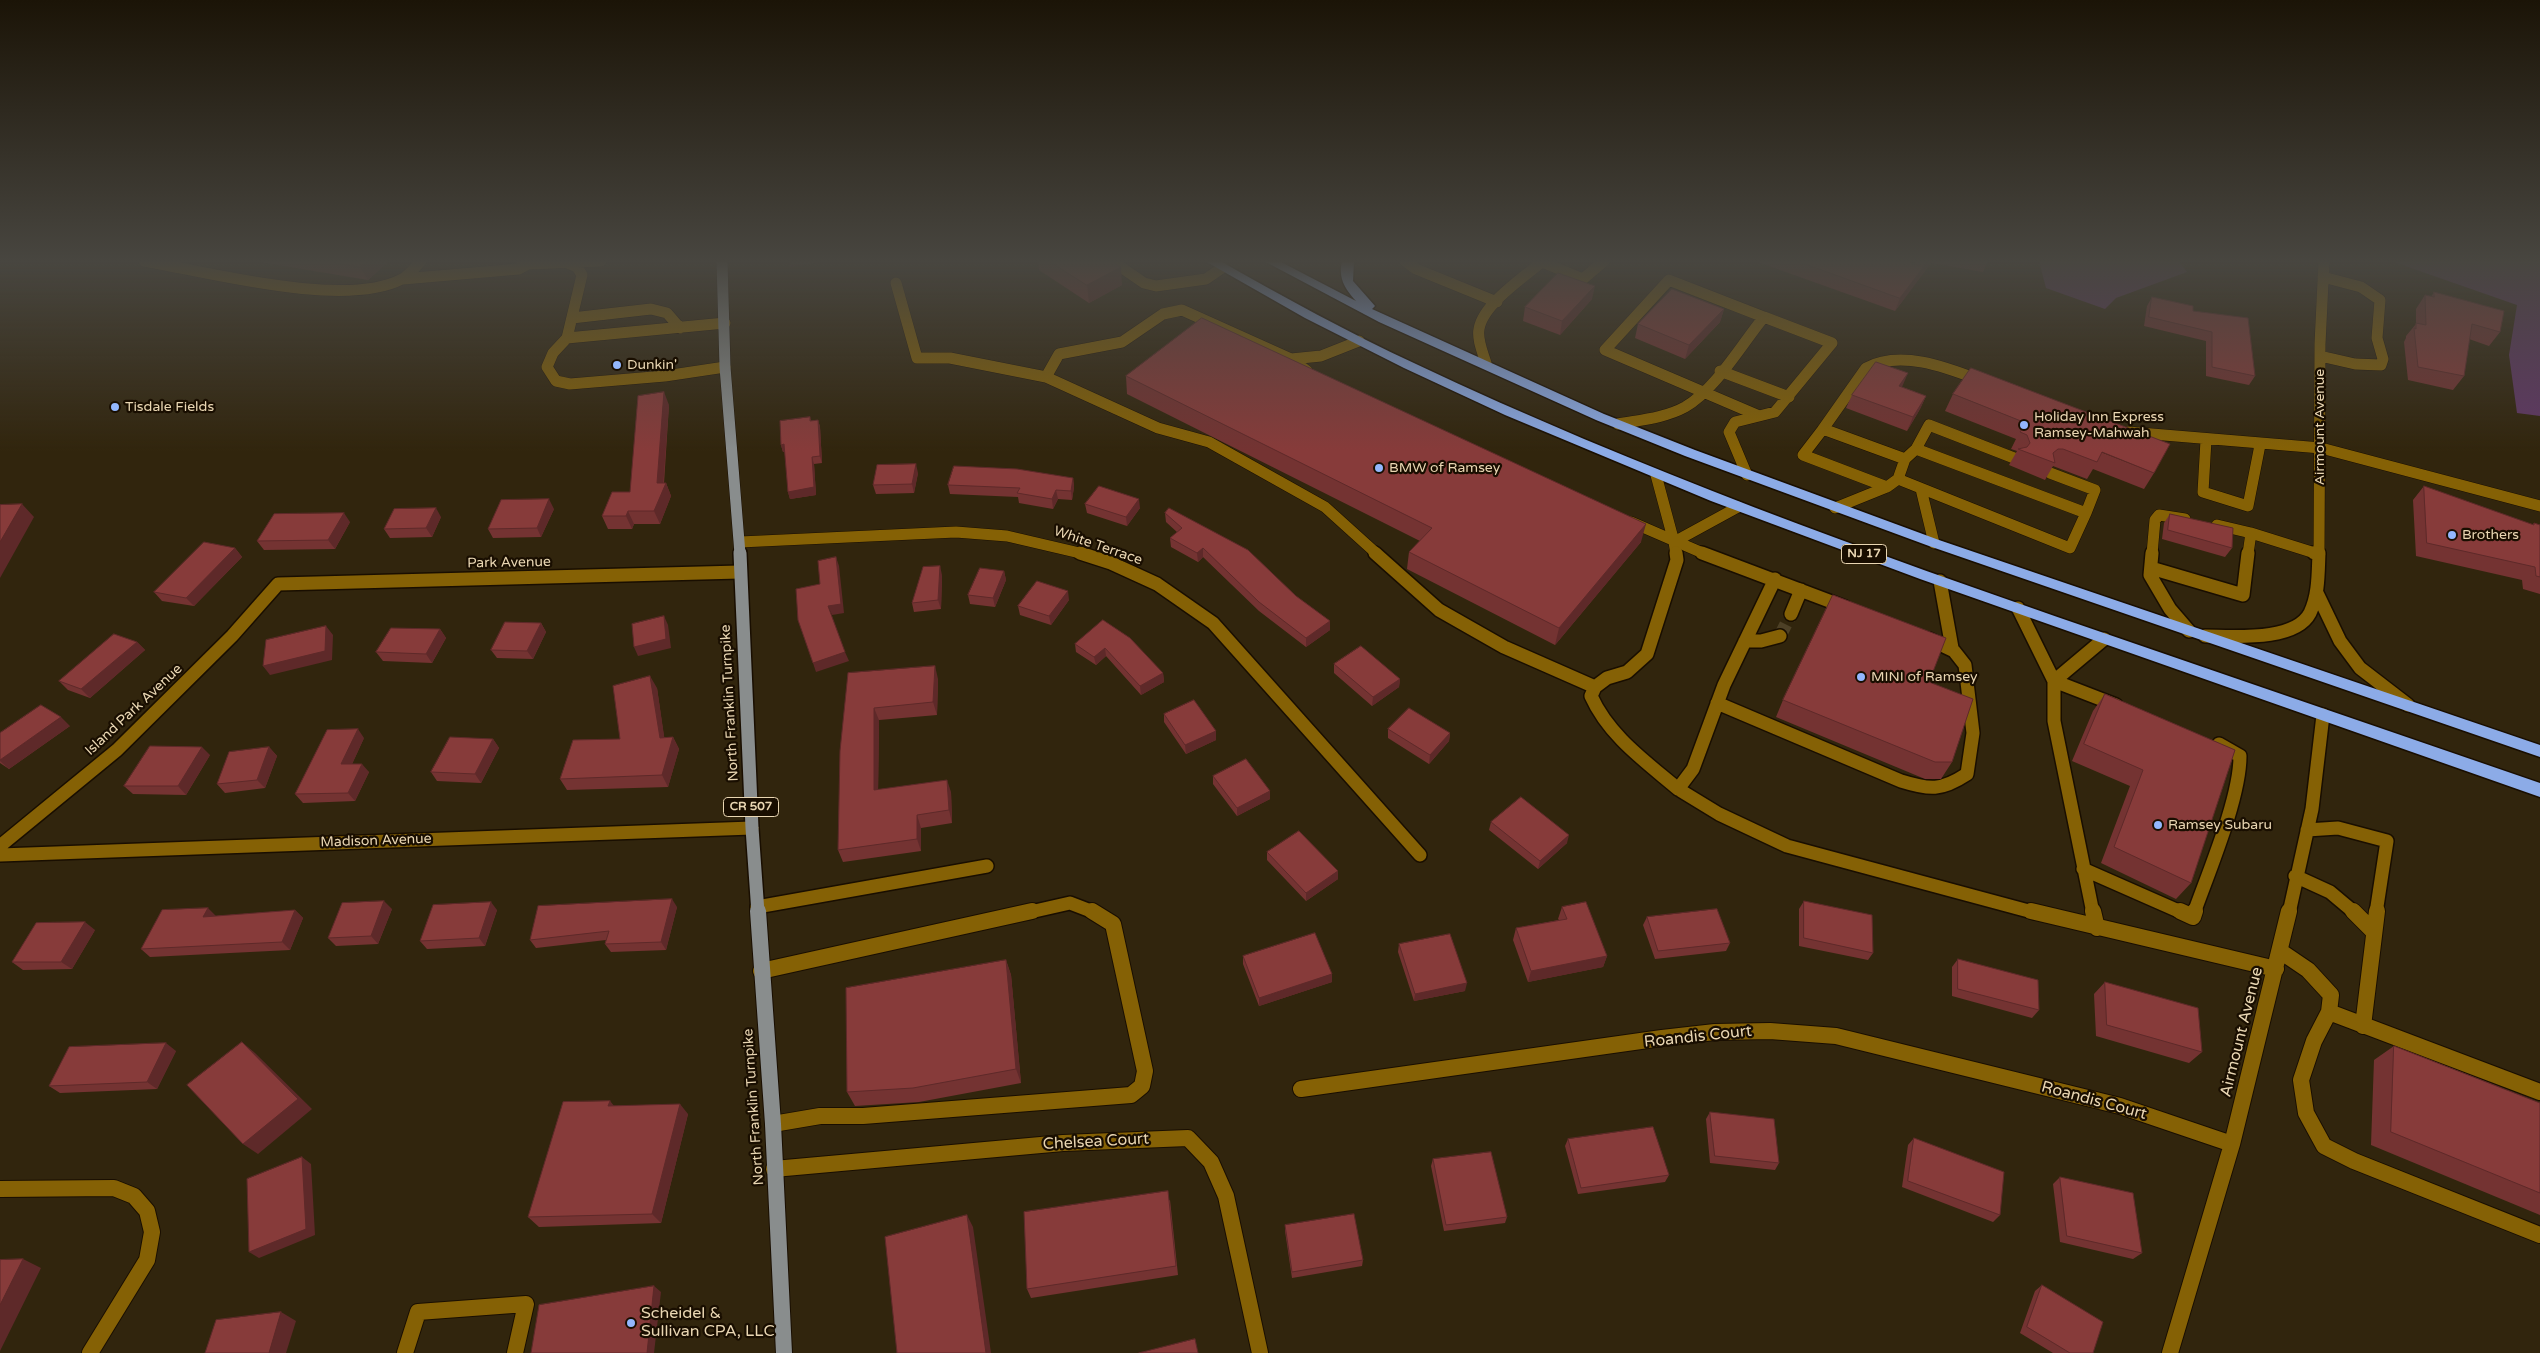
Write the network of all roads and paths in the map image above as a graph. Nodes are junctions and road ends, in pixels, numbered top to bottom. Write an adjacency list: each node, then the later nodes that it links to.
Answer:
1 (570, 324): 17 (street)
2 (677, 324): 16 (street)
3 (715, 324): 16 (street)
4 (725, 324): 22 (main road, North Franklin Turnpike / CR 507)
5 (908, 324): 24 (street)
6 (1148, 324): 24 (street)
7 (1213, 324): 20 (street)
8 (1328, 324): 18 (highway, NJ 17)
9 (1397, 324): 21 (highway, NJ 17)
10 (1480, 324): 21 (street)
11 (1629, 324): 27 (street)
12 (1758, 324): 23 (street)
13 (1783, 324): 28 (street)
14 (2320, 324): 19 (street, Airmount Avenue)
15 (2378, 324): 19 (street)
16 (680, 328): 17 (street)
17 (567, 338): 22 (street)
18 (1359, 341): 20 (street); 40 (highway, NJ 17)
19 (2320, 356): 35 (street, Airmount Avenue)
20 (1291, 359): 25 (street)
21 (1486, 364): 30 (highway, NJ 17)
22 (725, 367): 51 (main road, North Franklin Turnpike / CR 507)
23 (1720, 371): 27 (street); 28 (street)
24 (1046, 377): 72 (street)
25 (1317, 377)
26 (1991, 385): 31 (street)
27 (1703, 393): 29 (street); 30 (street)
28 (1789, 397): 29 (street)
29 (1757, 415): 41 (street)
30 (1618, 424): 41 (highway, NJ 17)
31 (1824, 429): 38 (street); 43 (street)
32 (2115, 430): 33 (street)
33 (2206, 440): 34 (street); 34 (street)
34 (2260, 445): 35 (street)
35 (2321, 448): 45 (street); 54 (street, Airmount Avenue)
36 (1916, 449): 37 (street); 38 (street); 48 (street)
37 (2014, 458)
38 (1905, 459): 42 (street)
39 (2050, 473): 48 (street)
40 (1656, 475): 46 (highway, NJ 17); 52 (street)
41 (1747, 475): 47 (highway, NJ 17)
42 (1898, 479): 43 (street); 44 (street)
43 (1887, 487): 47 (street)
44 (1921, 489): 48 (street); 53 (street)
45 (2540, 506)
46 (1738, 507): 52 (street); 58 (highway, NJ 17)
47 (1835, 508): 53 (highway, NJ 17)
48 (2086, 513)
49 (1616, 515): 52 (street)
50 (2251, 533): 54 (street); 55 (street); 55 (street)
51 (740, 542): 56 (main road, North Franklin Turnpike / CR 507); 85 (street, White Terrace)
52 (1674, 542): 57 (street); 72 (street)
53 (1934, 543): 66 (highway, NJ 17)
54 (2319, 554): 61 (street, Airmount Avenue)
55 (2151, 568): 66 (street)
56 (740, 572): 59 (street, Park Avenue); 81 (main road, North Franklin Turnpike / CR 507)
57 (1775, 579): 60 (street); 69 (street)
58 (1940, 581): 62 (highway, NJ 17); 70 (street)
59 (278, 584): 83 (street, Island Park Avenue)
60 (1802, 590): 63 (street); 64 (street)
61 (2317, 593): 66 (street, Airmount Avenue); 74 (street, Airmount Avenue)
62 (2018, 608): 68 (highway, NJ 17); 71 (street)
63 (1854, 610)
64 (1791, 614)
65 (1915, 634): 70 (street)
66 (2196, 634): 74 (highway, NJ 17)
67 (1780, 636): 69 (street)
68 (2104, 638): 71 (street); 76 (highway, NJ 17)
69 (1745, 641): 73 (street)
70 (1952, 648): 73 (street)
71 (2054, 682): 75 (street); 87 (street)
72 (1595, 687): 79 (street)
73 (1717, 703): 79 (street)
74 (2411, 707): 78 (highway, NJ 17)
75 (2126, 709)
76 (2323, 715): 80 (highway, NJ 17); 82 (street, Airmount Avenue)
77 (2206, 740): 87 (street)
78 (2540, 751)
79 (1678, 789): 90 (street)
80 (2540, 790)
81 (752, 828): 84 (street, Madison Avenue); 89 (main road, North Franklin Turnpike / CR 507)
82 (2307, 830): 88 (street, Airmount Avenue); 91 (street)
83 (0, 846)
84 (0, 855)
85 (1420, 855)
86 (987, 866): 89 (street)
87 (2083, 870): 90 (street)
88 (2295, 876): 91 (street); 92 (street, Airmount Avenue)
89 (757, 907): 94 (main road, North Franklin Turnpike / CR 507)
90 (2097, 928): 93 (street)
91 (2374, 932): 96 (street)
92 (2280, 951): 93 (street, Airmount Avenue); 95 (street)
93 (2276, 969): 100 (street, Airmount Avenue)
94 (761, 971): 99 (main road, North Franklin Turnpike / CR 507); 99 (street)
95 (2330, 1012): 96 (street); 103 (street)
96 (2363, 1026): 98 (street)
97 (1301, 1089): 100 (street, Roandis Court)
98 (2540, 1092)
99 (773, 1124): 101 (main road, North Franklin Turnpike / CR 507)
100 (2232, 1144): 109 (street, Airmount Avenue)
101 (774, 1169): 107 (main road, North Franklin Turnpike / CR 507); 108 (street, Chelsea Court)
102 (0, 1189): 104 (street)
103 (2540, 1235)
104 (90, 1353)
105 (405, 1353): 106 (street)
106 (515, 1353)
107 (784, 1353)
108 (1260, 1353)
109 (2170, 1353)

